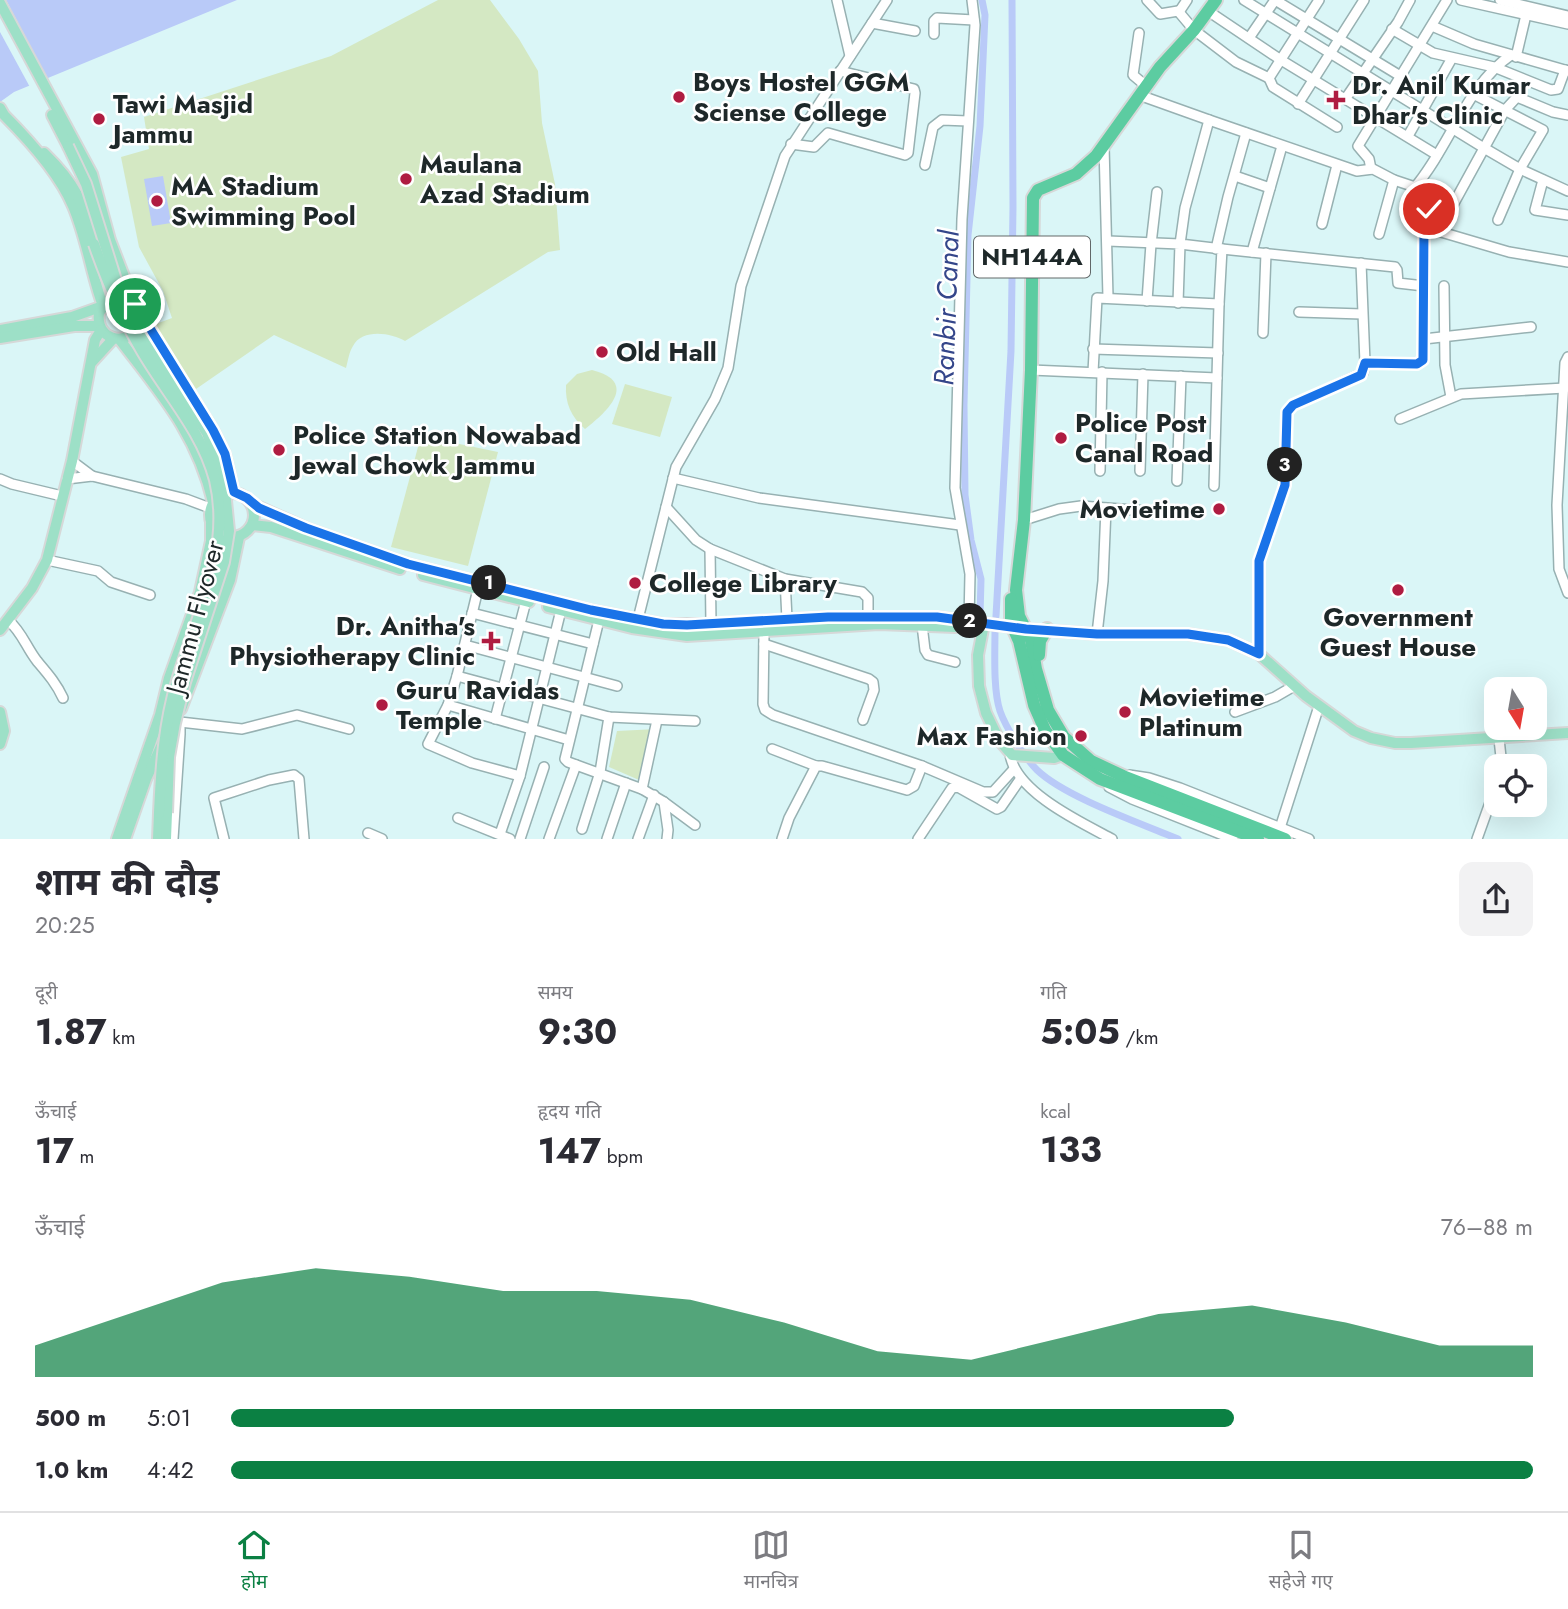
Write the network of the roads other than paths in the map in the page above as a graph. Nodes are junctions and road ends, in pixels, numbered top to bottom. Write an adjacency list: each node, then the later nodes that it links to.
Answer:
1 (837, 0): 36 (street)
2 (887, 0): 23 (street)
3 (972, 0): 21 (street)
4 (1147, 0): 17 (street)
5 (1187, 0): 17 (street)
6 (1244, 0): 16 (street)
7 (1275, 0): 16 (street); 22 (street)
8 (1319, 0): 22 (street)
9 (1364, 0): 33 (street)
10 (1410, 0): 26 (street)
11 (1447, 0): 25 (street)
12 (1461, 0): 18 (street)
13 (1500, 0): 19 (street)
14 (0, 3): 52 (main road)
15 (1212, 5): 27 (highway, NH144A); 32 (street)
16 (1265, 14): 31 (street); 32 (street)
17 (1182, 15): 27 (street)
18 (1527, 15): 24 (street); 37 (street)
19 (1568, 16)
20 (0, 17): 52 (main road)
21 (974, 20): 30 (street); 60 (street)
22 (1308, 20): 31 (street); 33 (street)
23 (872, 23): 28 (street); 36 (street)
24 (1568, 24)
25 (1432, 26): 34 (street); 37 (street)
26 (1392, 29): 34 (street); 39 (street)
27 (1195, 30): 46 (street); 48 (highway, NH144A)
28 (915, 31)
29 (1139, 33): 48 (street)
30 (934, 34)
31 (1298, 34): 35 (street); 40 (street)
32 (1249, 38): 40 (street)
33 (1340, 38): 35 (street); 39 (street)
34 (1420, 46): 38 (street); 45 (street)
35 (1330, 54): 44 (street); 47 (street)
36 (850, 56): 43 (street)
37 (1513, 56): 41 (street); 42 (street)
38 (1452, 58): 41 (street); 55 (street)
39 (1372, 59): 44 (street); 45 (street)
40 (1281, 60): 46 (street); 47 (street)
41 (1493, 67): 42 (street); 50 (street)
42 (1566, 70)
43 (840, 71): 65 (street); 65 (street)
44 (1362, 73): 49 (street); 51 (street)
45 (1402, 77): 49 (street)
46 (1269, 78): 53 (street)
47 (1314, 80): 51 (street); 53 (street)
48 (1140, 85): 59 (street); 66 (highway, NH144A)
49 (1393, 92): 55 (street); 58 (street)
50 (1475, 95): 54 (street); 62 (street)
51 (1346, 98): 58 (street)
52 (50, 103): 101 (main road); 232 (main road, Jammu Flyover, bridge)
53 (1298, 104): 61 (street)
54 (1505, 110): 57 (street); 68 (street); 74 (street)
55 (1423, 111): 62 (street); 64 (street)
56 (2, 112): 69 (main road)
57 (1568, 116)
58 (1377, 117): 64 (street); 73 (street)
59 (1209, 120): 63 (street); 88 (street)
60 (968, 121): 72 (street); 145 (street)
61 (1337, 127)
62 (1451, 128): 68 (street); 70 (street)
63 (1246, 134): 67 (street); 75 (street)
64 (1408, 136): 70 (street)
65 (791, 144): 129 (street)
66 (1104, 146): 86 (street); 117 (highway, NH144A)
67 (1282, 146): 71 (street); 78 (street)
68 (1484, 148): 74 (street); 84 (street)
69 (38, 151): 100 (main road); 231 (main road, Jammu Flyover, bridge)
70 (1437, 155): 76 (street)
71 (1337, 164): 73 (street); 83 (street)
72 (925, 165)
73 (1371, 169): 76 (street)
74 (1520, 169): 77 (street); 82 (street)
75 (1235, 176): 78 (street); 89 (street)
76 (1394, 180): 85 (street)
77 (1543, 180): 79 (street); 81 (street)
78 (1270, 187): 90 (street)
79 (1568, 191)
80 (1157, 192): 87 (street)
81 (1568, 215)
82 (1498, 220)
83 (1322, 224)
84 (1424, 227): 92 (street); 94 (street)
85 (1379, 234)
86 (1108, 241): 87 (street); 96 (street)
87 (1151, 244): 88 (street); 97 (street)
88 (1180, 244): 89 (street); 98 (street)
89 (1219, 249): 90 (street); 99 (street)
90 (1252, 252): 91 (street)
91 (1266, 253): 93 (street); 107 (street)
92 (1568, 262)
93 (1361, 263): 94 (street); 103 (street)
94 (1424, 286): 110 (street)
95 (1444, 286): 108 (street)
96 (1108, 297): 97 (street); 112 (street)
97 (1147, 301): 98 (street)
98 (1178, 303): 99 (street)
99 (1219, 304): 113 (street)
100 (103, 306): 101 (main road); 105 (main road); 106 (main road)
101 (137, 309): 111 (main road); 134 (main road)
102 (1299, 312): 103 (street)
103 (1362, 314): 116 (street)
104 (1531, 327): 108 (street)
105 (100, 328): 109 (main road); 111 (main road); 115 (main road)
106 (0, 330)
107 (1263, 333)
108 (1445, 337): 110 (street); 123 (street)
109 (0, 338)
110 (1424, 339): 116 (street)
111 (117, 340): 115 (main road); 137 (main road)
112 (1093, 349): 113 (street); 118 (street)
113 (1218, 354): 121 (street)
114 (1568, 357): 122 (street)
115 (92, 362): 125 (main road)
116 (1365, 363): 173 (street)
117 (1031, 370): 118 (street); 143 (highway, NH144A)
118 (1097, 372): 119 (street); 126 (street)
119 (1143, 374): 120 (street); 127 (street)
120 (1181, 376): 121 (street); 132 (street)
121 (1217, 378): 133 (street)
122 (1564, 388): 123 (street); 138 (street)
123 (1451, 397): 124 (street)
124 (1401, 419)
125 (72, 461): 128 (street); 131 (main road)
126 (1100, 471)
127 (1140, 471)
128 (92, 476): 131 (street); 137 (street)
129 (673, 478): 140 (street); 145 (street)
130 (0, 479): 135 (street)
131 (67, 480): 135 (main road)
132 (1177, 481)
133 (1214, 485)
134 (234, 492): 136 (main road); 137 (main road)
135 (62, 496): 149 (main road)
136 (252, 504): 146 (main road); 151 (main road)
137 (212, 505): 144 (main road)
138 (1557, 505): 139 (street); 152 (street)
139 (1568, 506)
140 (666, 507): 148 (street); 158 (street)
141 (1106, 508): 142 (street); 143 (street); 168 (street)
142 (1160, 512)
143 (1024, 520): 166 (highway, NH144A)
144 (211, 524): 147 (main road); 190 (main road)
145 (960, 525): 161 (street)
146 (252, 526): 147 (main road); 151 (main road)
147 (239, 537): 196 (main road)
148 (710, 550): 150 (street); 162 (street)
149 (47, 560): 153 (street); 164 (main road)
150 (785, 579): 157 (street); 159 (street)
151 (479, 585): 154 (main road); 156 (street); 158 (main road)
152 (1568, 593)
153 (150, 595)
154 (526, 601): 155 (main road); 165 (street)
155 (561, 610): 160 (main road); 169 (street)
156 (472, 614): 165 (street); 172 (street)
157 (868, 617): 159 (main road); 161 (main road)
158 (638, 619): 162 (main road)
159 (787, 619): 162 (main road)
160 (599, 620): 170 (main road); 171 (street)
161 (969, 621): 166 (main road)
162 (711, 624)
163 (922, 625): 170 (main road); 175 (street); 205 (main road)
164 (2, 626): 184 (street)
165 (519, 627): 169 (street); 174 (street)
166 (1018, 628): 167 (main road); 177 (highway, NH144A); 206 (highway, NH144A)
167 (1047, 629): 168 (main road); 177 (highway)
168 (1097, 634): 173 (main road)
169 (555, 635): 171 (street); 176 (street)
170 (764, 638): 195 (street); 209 (street)
171 (593, 644): 178 (street)
172 (465, 645): 174 (street); 179 (street)
173 (1259, 654): 181 (main road)
174 (512, 656): 176 (street); 182 (street)
175 (955, 662)
176 (547, 666): 178 (street); 183 (street)
177 (1037, 671): 214 (highway, NH144A)
178 (585, 676): 180 (street); 187 (street)
179 (457, 677): 182 (street); 185 (street)
180 (617, 685)
181 (1294, 685): 186 (main road); 189 (street)
182 (504, 688): 183 (street); 192 (street)
183 (539, 697): 187 (street); 198 (street)
184 (63, 698)
185 (448, 705): 192 (street); 213 (street)
186 (1319, 706): 202 (main road); 227 (street)
187 (577, 707): 191 (street); 201 (street)
188 (0, 712): 203 (main road)
189 (1235, 712)
190 (160, 715): 196 (street); 229 (main road)
191 (609, 717): 193 (street); 212 (street)
192 (495, 719): 198 (street)
193 (657, 720): 194 (street); 218 (street)
194 (695, 720)
195 (863, 720)
196 (178, 721): 197 (street); 230 (main road); 233 (street)
197 (349, 729)
198 (531, 729): 201 (street); 213 (street)
199 (1568, 733): 200 (main road)
200 (1547, 735)
201 (569, 740): 207 (street)
202 (1484, 740)
203 (0, 744)
204 (772, 749): 208 (street)
205 (1014, 755): 206 (main road); 211 (street)
206 (1063, 755): 216 (highway, NH144A)
207 (576, 765): 212 (street); 239 (street)
208 (816, 766): 209 (street); 243 (street)
209 (922, 766): 211 (street)
210 (544, 767): 238 (street)
211 (1014, 769): 215 (street)
212 (600, 772): 217 (street); 225 (street)
213 (520, 776): 228 (street)
214 (1124, 776): 220 (highway, NH144A); 227 (street)
215 (1021, 778): 244 (street); 245 (street)
216 (1100, 779): 220 (highway, NH144A); 246 (street)
217 (626, 783): 218 (street); 240 (street)
218 (642, 789): 219 (street)
219 (654, 795): 221 (street); 241 (street)
220 (1169, 799): 227 (highway, NH144A); 247 (highway, NH144A)
221 (664, 802): 224 (street); 242 (street)
222 (1485, 817): 249 (street)
223 (458, 818): 228 (street)
224 (695, 825)
225 (582, 829)
226 (368, 833): 236 (street)
227 (1283, 833): 248 (street)
228 (500, 834): 237 (street)
229 (117, 839)
230 (125, 839)
231 (158, 839)
232 (166, 839)
233 (173, 839)
234 (224, 839): 235 (street)
235 (304, 839)
236 (382, 839)
237 (510, 839)
238 (520, 839)
239 (548, 839)
240 (607, 839)
241 (638, 839)
242 (667, 839)
243 (782, 839)
244 (918, 839)
245 (1112, 839)
246 (1233, 839)
247 (1258, 839)
248 (1309, 839)
249 (1477, 839)

